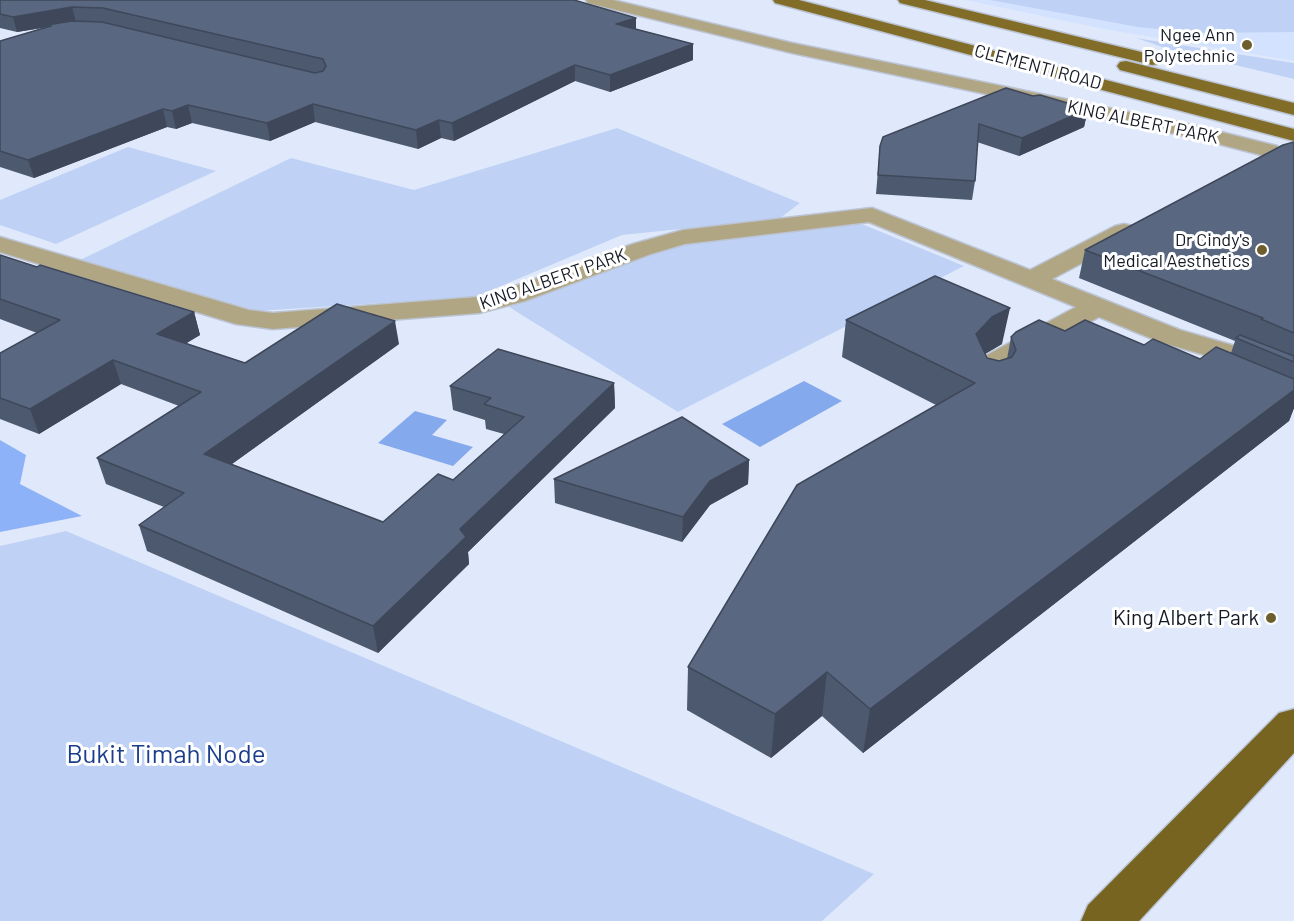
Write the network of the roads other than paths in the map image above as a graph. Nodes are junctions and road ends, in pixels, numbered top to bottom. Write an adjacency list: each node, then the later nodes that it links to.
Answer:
1 (594, 0): 10 (street, KING ALBERT PARK)
2 (781, 0): 9 (main road, CLEMENTI ROAD)
3 (822, 0): 5 (main road, CLEMENTI ROAD)
4 (901, 4): 5 (main road, CLEMENTI ROAD); 6 (main road, CLEMENTI ROAD)
5 (1006, 40): 7 (main road, CLEMENTI ROAD); 8 (main road, CLEMENTI ROAD)
6 (1294, 94)
7 (1294, 110)
8 (1294, 121)
9 (1294, 136): 10 (street, KING ALBERT PARK)
10 (1269, 151): 11 (street, KING ALBERT PARK)
11 (1238, 169)
12 (1141, 222): 14 (street)
13 (0, 244): 14 (street, KING ALBERT PARK)
14 (1030, 280): 15 (street, KING ALBERT PARK)
15 (1097, 307): 16 (street); 17 (street, KING ALBERT PARK)
16 (991, 388)
17 (1289, 393)
18 (1294, 725): 19 (highway)
19 (1106, 921)

